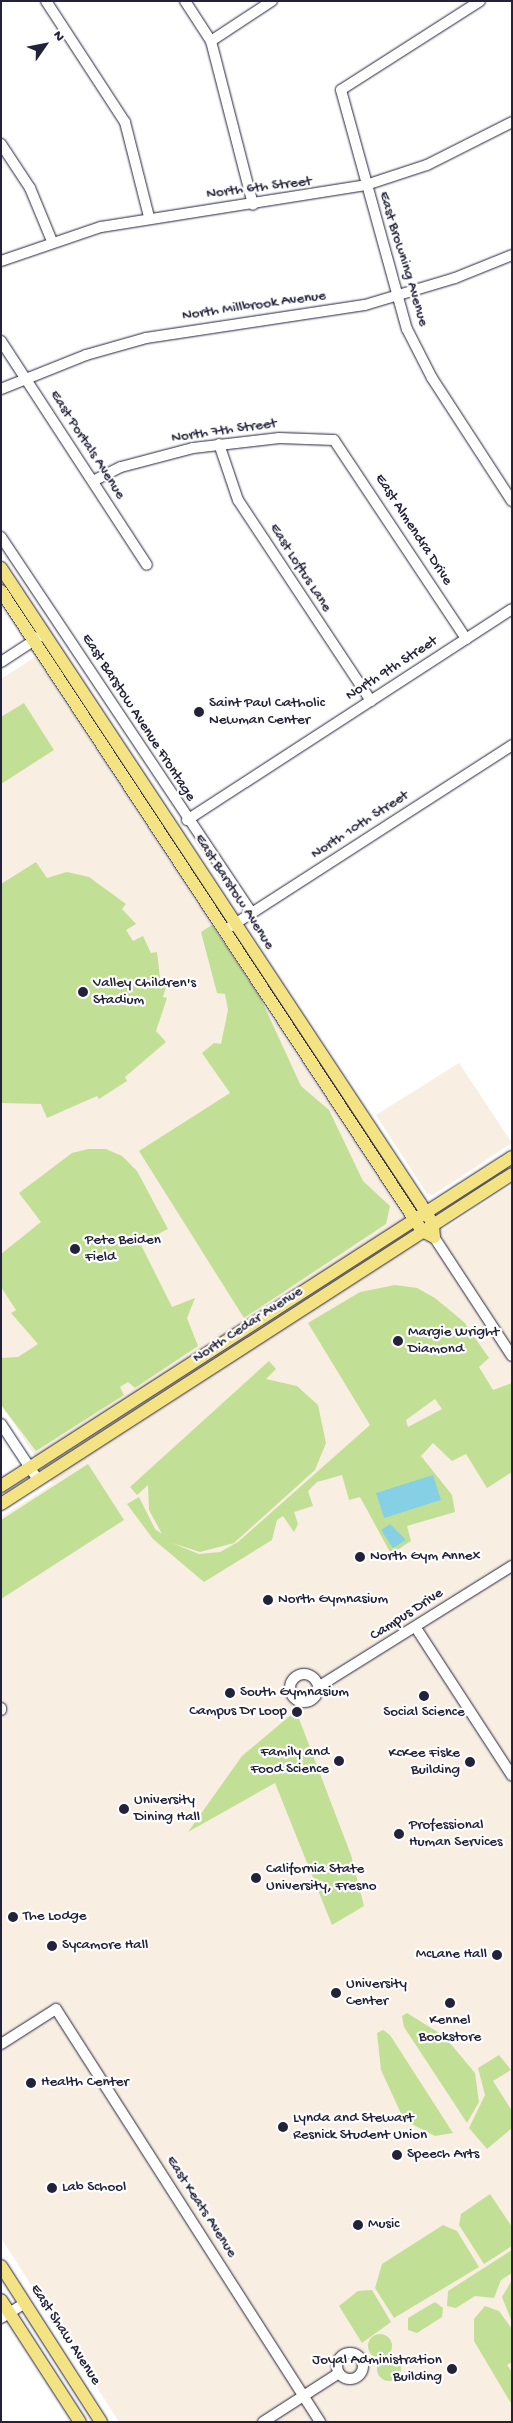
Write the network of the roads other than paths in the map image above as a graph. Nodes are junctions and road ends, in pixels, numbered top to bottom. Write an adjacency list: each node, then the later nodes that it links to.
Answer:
1 (46, 1): 10 (street)
2 (185, 1): 5 (street)
3 (272, 1): 5 (street)
4 (480, 1): 8 (street, East Browning Avenue)
5 (211, 41): 9 (street)
6 (512, 122): 8 (street, North 6th Street)
7 (1, 144): 11 (street)
8 (366, 186): 9 (street, North 6th Street); 14 (street, East Browning Avenue)
9 (253, 204): 10 (street, North 6th Street)
10 (149, 217): 11 (street, North 6th Street)
11 (52, 242): 13 (street, North 6th Street)
12 (512, 255): 14 (street, North Millbrook Avenue)
13 (1, 261)
14 (397, 298): 16 (street, North Millbrook Avenue); 21 (street, East Browning Avenue)
15 (1, 341): 16 (street, East Portals Avenue)
16 (25, 378): 17 (street, North Millbrook Avenue); 20 (street, East Portals Avenue)
17 (1, 389)
18 (334, 440): 19 (street, North 7th Street); 28 (street, East Almendra Drive)
19 (219, 444): 20 (street, North 7th Street); 30 (street, East Loftus Lane)
20 (92, 481): 23 (street, East Portals Avenue)
21 (512, 501)
22 (1, 537): 32 (street, East Barstow Avenue Frontage)
23 (147, 565)
24 (1, 568): 27 (main road, East Barstow Avenue)
25 (1, 592): 27 (main road, East Barstow Avenue)
26 (512, 609): 28 (street, North 9th Street)
27 (39, 637): 29 (street); 34 (main road, East Barstow Avenue)
28 (466, 638): 30 (street, North 9th Street)
29 (1, 662)
30 (371, 700): 32 (street, North 9th Street)
31 (512, 745): 33 (street, North 10th Street)
32 (187, 820): 33 (street, East Barstow Avenue Frontage)
33 (252, 913): 34 (street, North 10th Street)
34 (230, 927): 37 (main road, East Barstow Avenue); 38 (main road, East Barstow Avenue)
35 (512, 1157): 37 (main road, North Cedar Avenue)
36 (512, 1174): 39 (main road)
37 (426, 1213): 38 (main road, North Cedar Avenue); 39 (main road, East Barstow Avenue)
38 (414, 1220): 40 (main road, East Barstow Avenue); 43 (main road, North Cedar Avenue)
39 (434, 1230): 40 (main road, East Barstow Avenue); 41 (street, East Barstow Avenue)
40 (422, 1231): 44 (main road, North Cedar Avenue)
41 (512, 1356)
42 (1, 1424): 43 (street)
43 (30, 1468): 44 (street); 45 (main road, North Cedar Avenue)
44 (38, 1480): 46 (main road, North Cedar Avenue)
45 (1, 1486)
46 (1, 1504)
47 (512, 1566): 48 (street, Campus Drive)
48 (416, 1628): 49 (street, Campus Drive); 50 (street)
49 (318, 1687)
50 (512, 1776)
51 (1, 2044): 57 (street, East Keats Avenue)
52 (1, 2266): 54 (main road, East Shaw Avenue)
53 (1, 2300): 55 (main road)
54 (25, 2303): 55 (street); 59 (main road, East Shaw Avenue)
55 (5, 2315): 58 (main road)
56 (338, 2373): 57 (street)
57 (304, 2396): 60 (street); 61 (street, East Keats Avenue)
58 (80, 2422)
59 (101, 2422)
60 (263, 2422)
61 (320, 2422)

